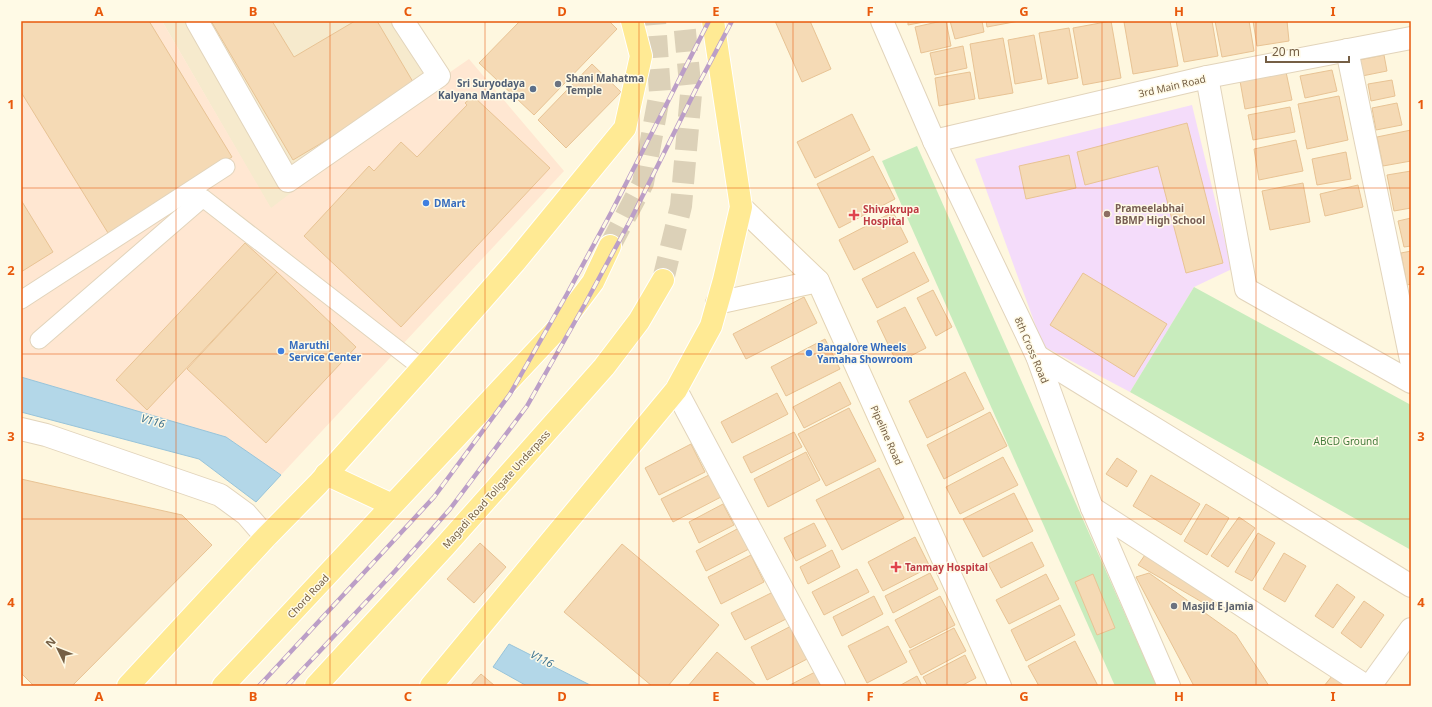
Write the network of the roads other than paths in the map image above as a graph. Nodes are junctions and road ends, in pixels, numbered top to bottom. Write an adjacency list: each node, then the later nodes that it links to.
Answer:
1 (197, 21): 2 (street)
2 (403, 21)
3 (632, 21): 20 (main road)
4 (714, 21): 11 (main road)
5 (882, 21): 9 (street, 8th Cross Road)
6 (1411, 38): 7 (street, 3rd Main Road)
7 (1347, 50): 8 (street, 3rd Main Road); 19 (street)
8 (1207, 77): 9 (street, 3rd Main Road); 21 (street)
9 (934, 141): 18 (street, 8th Cross Road)
10 (226, 167): 15 (lane)
11 (741, 207): 14 (street, Pipeline Road); 16 (main road)
12 (610, 246): 25 (main road)
13 (663, 280): 32 (main road, Magadi Road Tollgate Underpass)
14 (818, 281): 16 (street); 35 (street, Pipeline Road)
15 (21, 300)
16 (717, 303): 22 (main road)
17 (39, 340): 20 (lane)
18 (1037, 356): 26 (street, 8th Cross Road); 28 (street)
19 (1411, 360)
20 (422, 368): 24 (main road)
21 (1411, 382)
22 (676, 390): 33 (main road); 34 (street)
23 (21, 429): 27 (street)
24 (322, 479): 25 (main road); 27 (main road)
25 (392, 505): 31 (main road, Chord Road)
26 (1092, 508): 36 (street, 8th Cross Road); 37 (street)
27 (266, 537): 30 (main road)
28 (1411, 586)
29 (1411, 629): 38 (street)
30 (128, 686)
31 (223, 686)
32 (316, 686)
33 (430, 686)
34 (834, 686)
35 (1000, 686)
36 (1169, 686)
37 (1366, 686)
38 (1370, 686)

